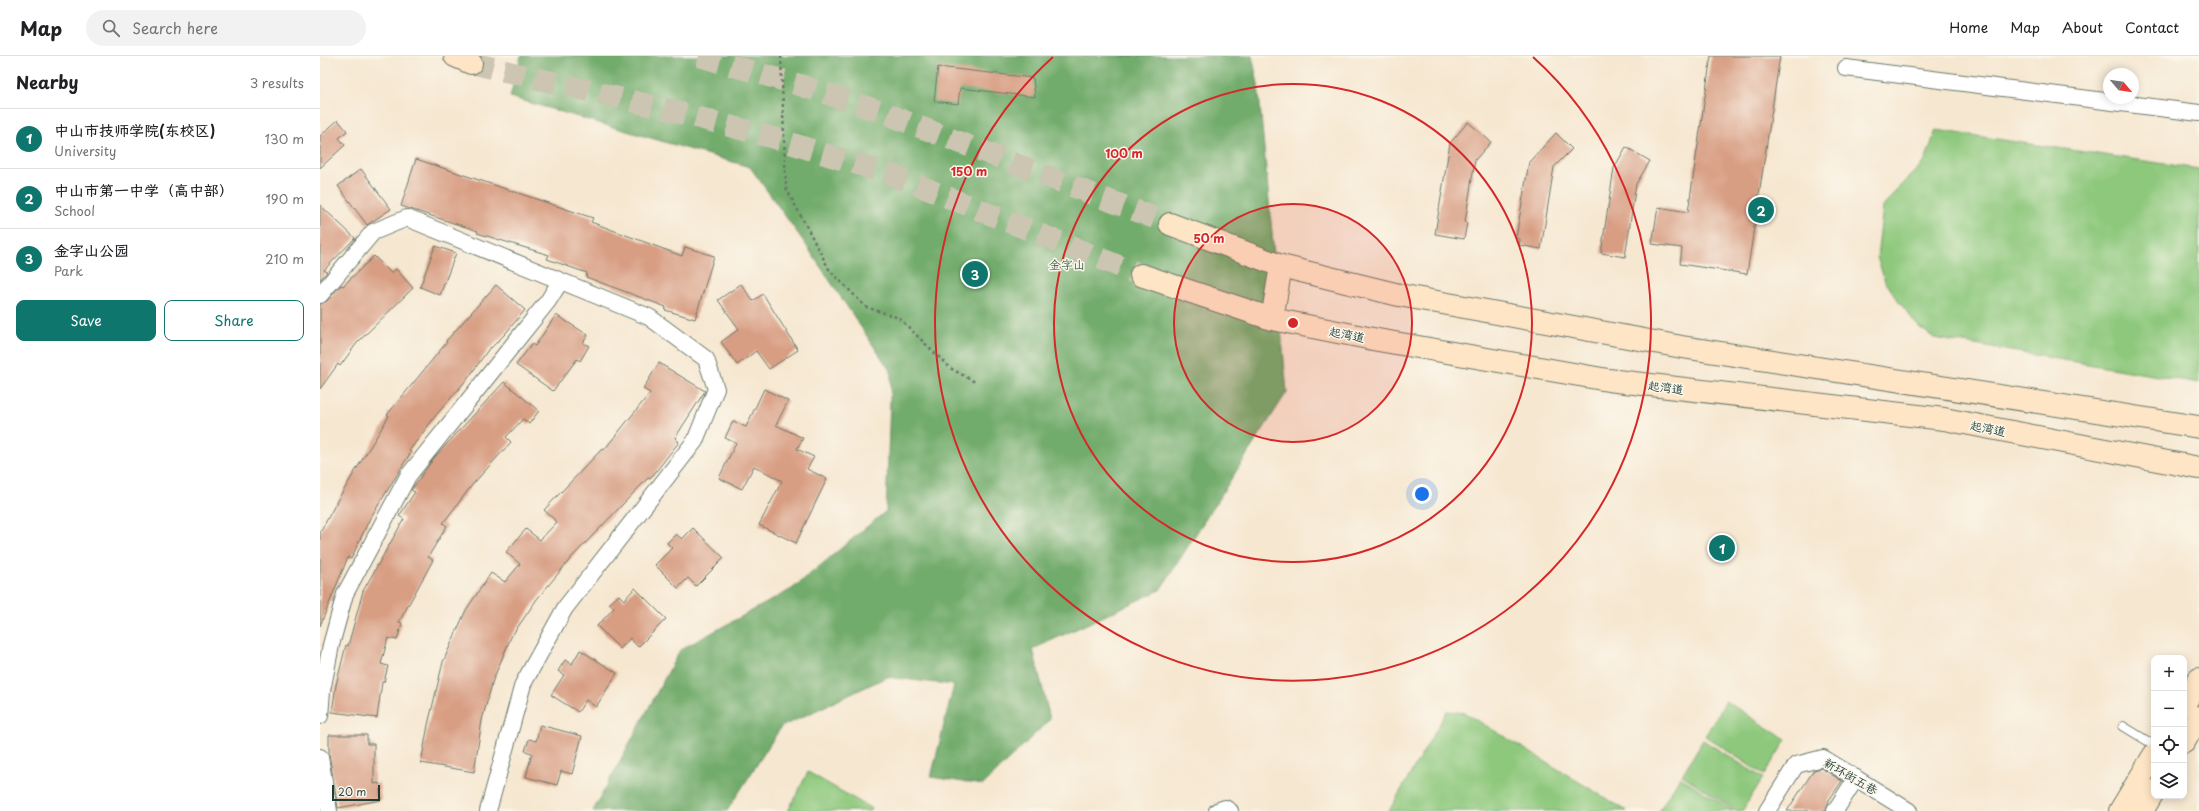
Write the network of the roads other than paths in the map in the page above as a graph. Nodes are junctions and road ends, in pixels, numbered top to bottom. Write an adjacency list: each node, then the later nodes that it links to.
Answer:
1 (1846, 68): 2 (street)
2 (2199, 113)
3 (1170, 224): 4 (main road)
4 (1281, 266): 8 (main road); 9 (main road)
5 (1141, 275): 8 (main road, 起湾道)
6 (560, 282): 7 (street); 12 (street); 25 (street)
7 (320, 296)
8 (1272, 319): 10 (main road, 起湾道)
9 (2199, 427)
10 (2198, 468)
11 (2199, 679): 13 (main road)
12 (321, 693): 14 (street)
13 (2187, 700)
14 (320, 716)
15 (2199, 717): 17 (main road)
16 (2123, 726): 18 (lane)
17 (2187, 737)
18 (2151, 743)
19 (320, 757): 24 (street)
20 (2151, 760): 30 (main road)
21 (1856, 778): 23 (street, 新环街五巷); 28 (street, 新环街五巷); 29 (street)
22 (2151, 796): 31 (main road)
23 (1906, 810)
24 (329, 811)
25 (488, 811)
26 (1217, 811): 27 (street)
27 (1230, 811)
28 (1766, 811)
29 (1835, 811)
30 (2120, 811)
31 (2142, 811)

